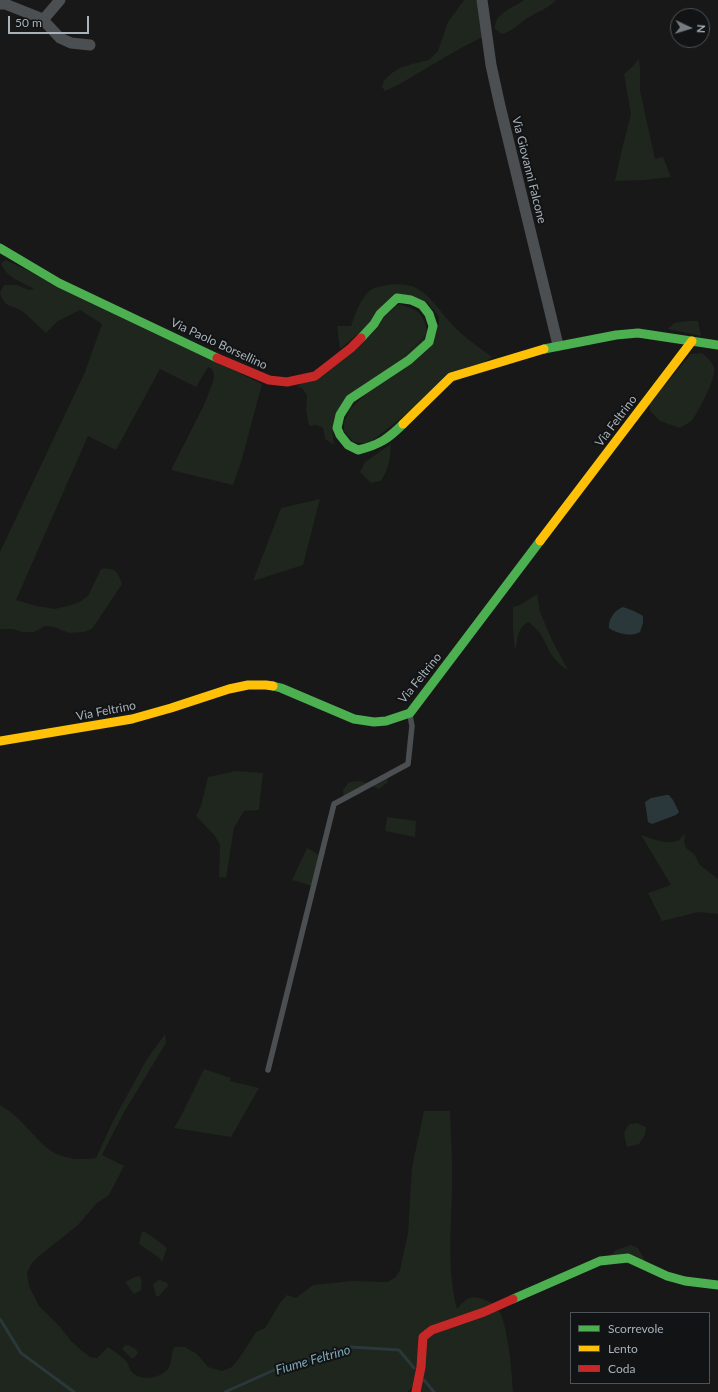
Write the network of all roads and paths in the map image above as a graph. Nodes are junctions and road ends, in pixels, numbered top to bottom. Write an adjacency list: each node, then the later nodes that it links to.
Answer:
1 (60, 0): 4 (street)
2 (482, 0): 8 (street, Via Giovanni Falcone)
3 (0, 4): 4 (street)
4 (43, 20): 5 (street)
5 (90, 45)
6 (0, 248): 8 (street, Via Paolo Borsellino)
7 (692, 341): 8 (street, Via Paolo Borsellino); 9 (street, Via Paolo Borsellino); 10 (street, Via Feltrino)
8 (558, 345)
9 (718, 345)
10 (410, 713): 11 (street, Via Feltrino); 12 (lane)
11 (0, 741)
12 (268, 1070)
13 (718, 1284): 14 (street)
14 (417, 1388)

